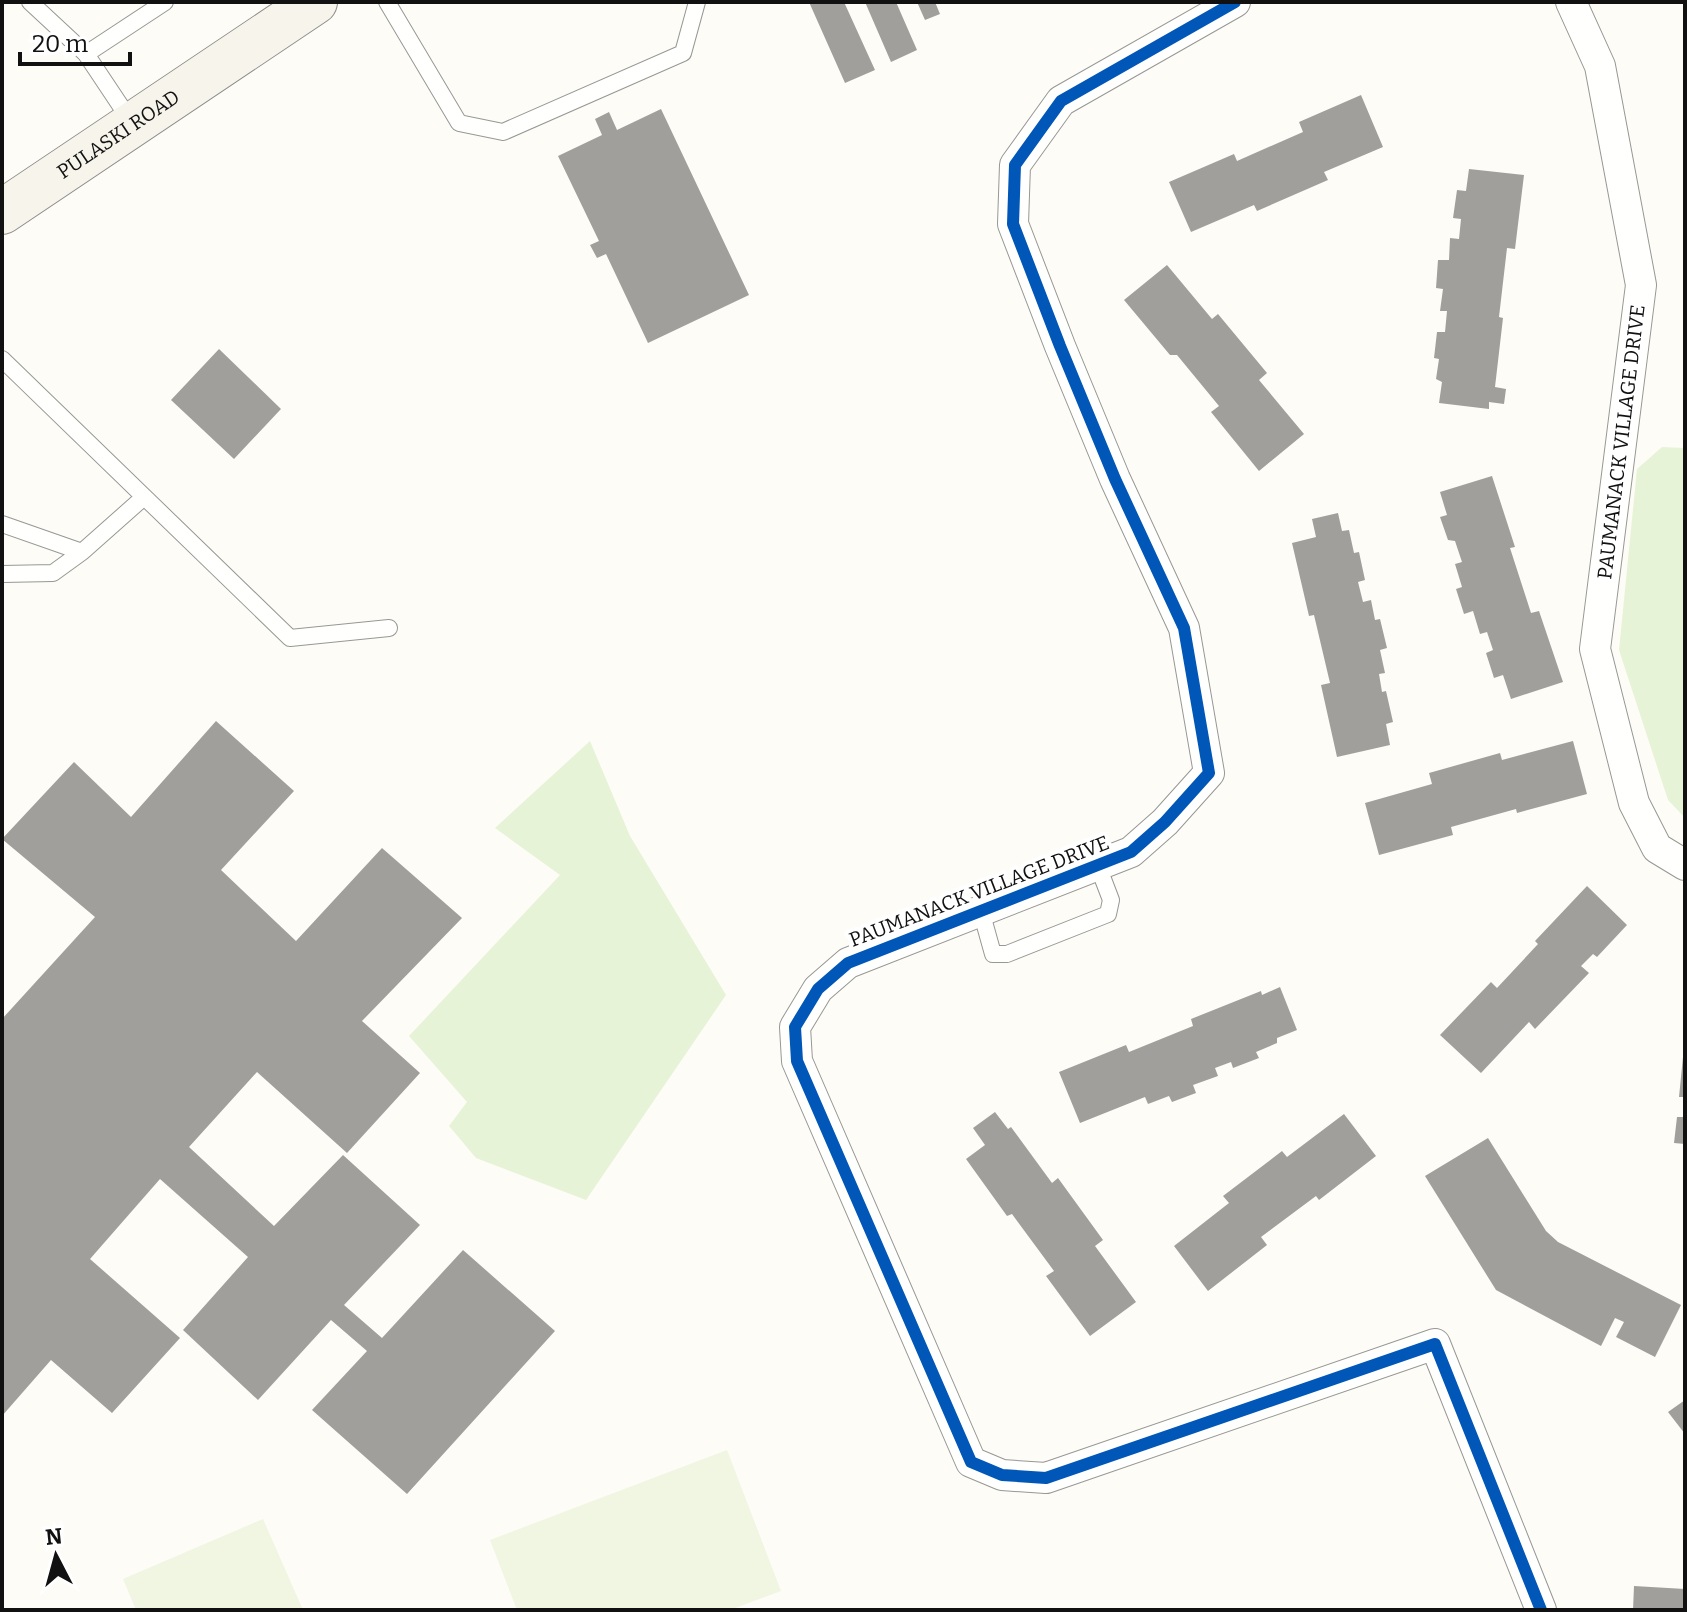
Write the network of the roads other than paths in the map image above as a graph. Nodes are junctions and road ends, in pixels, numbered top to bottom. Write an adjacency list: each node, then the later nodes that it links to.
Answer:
1 (30, 2): 8 (lane)
2 (165, 2): 8 (lane)
3 (315, 2): 9 (main road, PULASKI ROAD)
4 (387, 2): 5 (lane)
5 (697, 2)
6 (1235, 2): 18 (street, PAUMANACK VILLAGE DRIVE)
7 (1571, 2): 17 (street, PAUMANACK VILLAGE DRIVE)
8 (86, 54): 9 (lane)
9 (132, 124): 10 (main road, PULASKI ROAD)
10 (2, 212)
11 (2, 359): 12 (lane)
12 (144, 497): 14 (lane); 16 (lane)
13 (2, 524): 14 (lane)
14 (82, 552): 15 (lane)
15 (2, 574)
16 (389, 628)
17 (1685, 865)
18 (1098, 866): 19 (street, PAUMANACK VILLAGE DRIVE); 19 (lane)
19 (981, 911): 20 (street, PAUMANACK VILLAGE DRIVE)
20 (1541, 1610)

